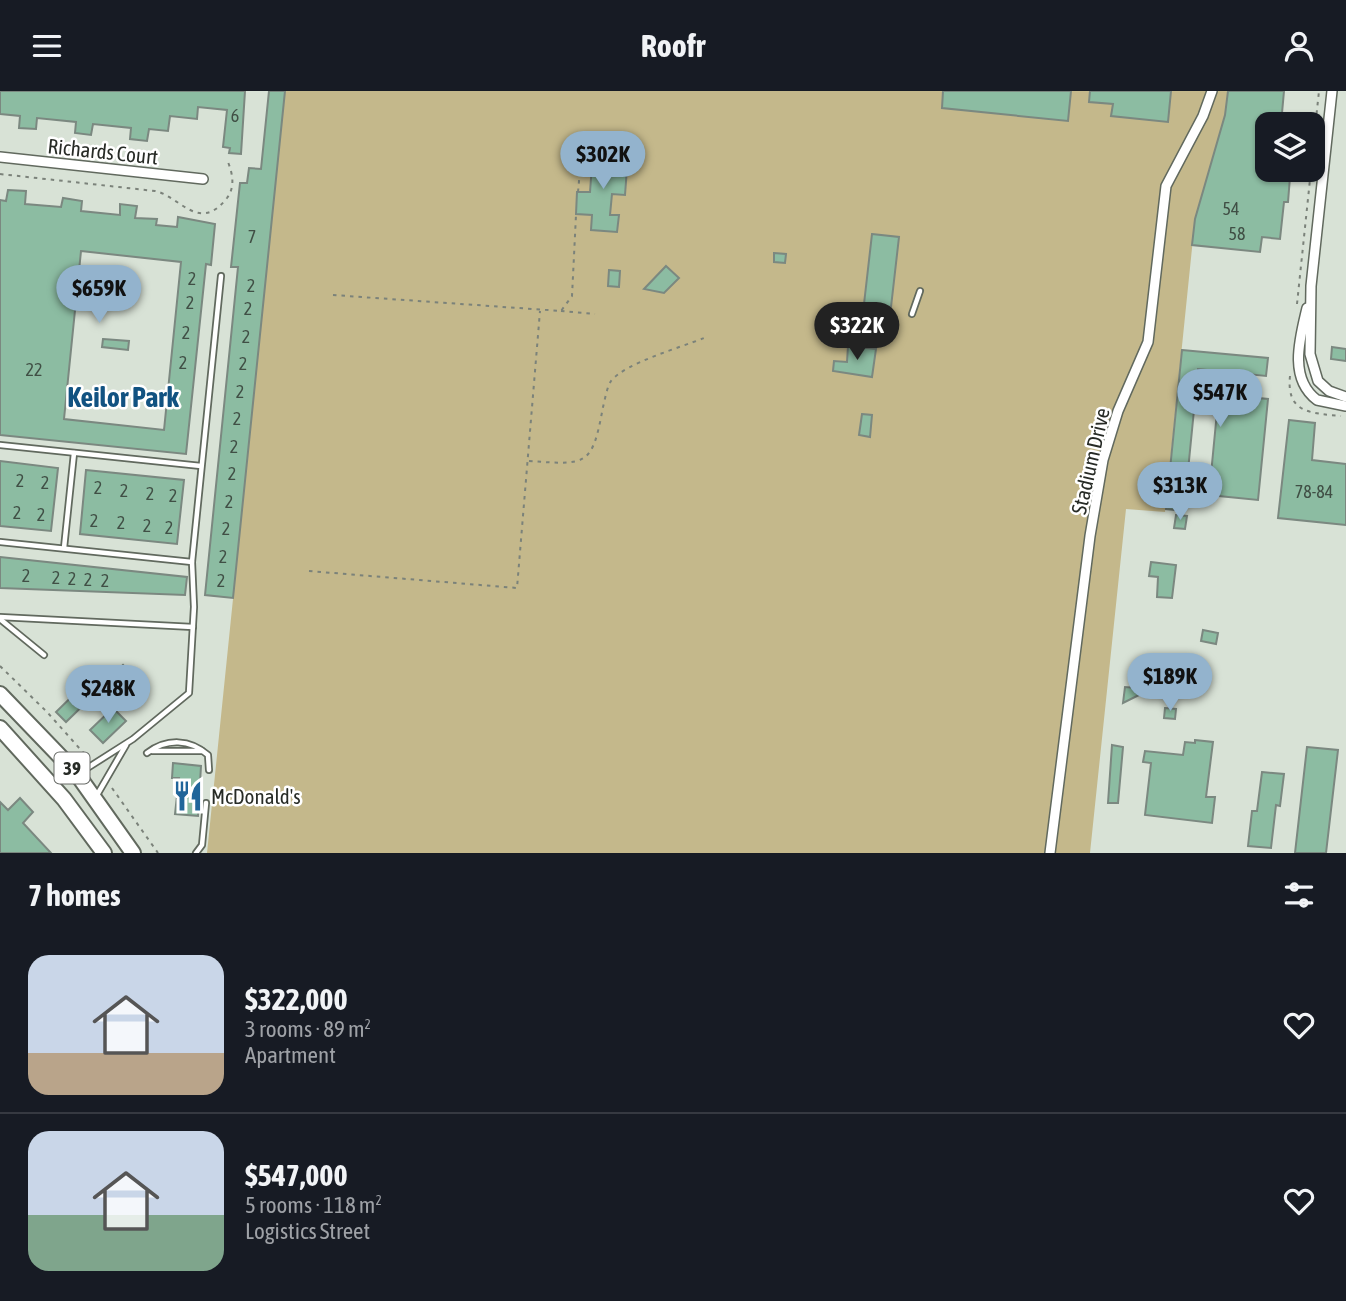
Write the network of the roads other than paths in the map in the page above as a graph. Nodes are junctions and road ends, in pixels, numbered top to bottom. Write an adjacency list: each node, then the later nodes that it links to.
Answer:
1 (1212, 91): 32 (street, Stadium Drive)
2 (1332, 91): 6 (street)
3 (0, 157): 4 (street, Richards Court)
4 (202, 179)
5 (221, 276): 13 (lane)
6 (1311, 286): 9 (street); 10 (street)
7 (920, 291): 8 (lane)
8 (912, 314)
9 (1346, 397)
10 (1346, 406)
11 (0, 445): 12 (lane)
12 (74, 453): 13 (lane); 15 (lane)
13 (201, 467): 16 (lane)
14 (0, 542): 15 (lane)
15 (64, 548): 16 (lane)
16 (192, 562): 18 (lane)
17 (0, 618): 18 (lane); 19 (lane)
18 (193, 627): 22 (lane)
19 (44, 655)
20 (0, 694): 25 (main road, 39)
21 (0, 728): 26 (main road, 39)
22 (129, 741): 25 (lane); 27 (lane)
23 (147, 753): 24 (lane)
24 (209, 770)
25 (78, 774): 26 (main road); 27 (main road, 39)
26 (58, 791): 29 (main road, 39)
27 (96, 799): 30 (main road, 39)
28 (206, 803): 31 (lane)
29 (104, 853)
30 (133, 853)
31 (196, 853)
32 (1050, 853)

